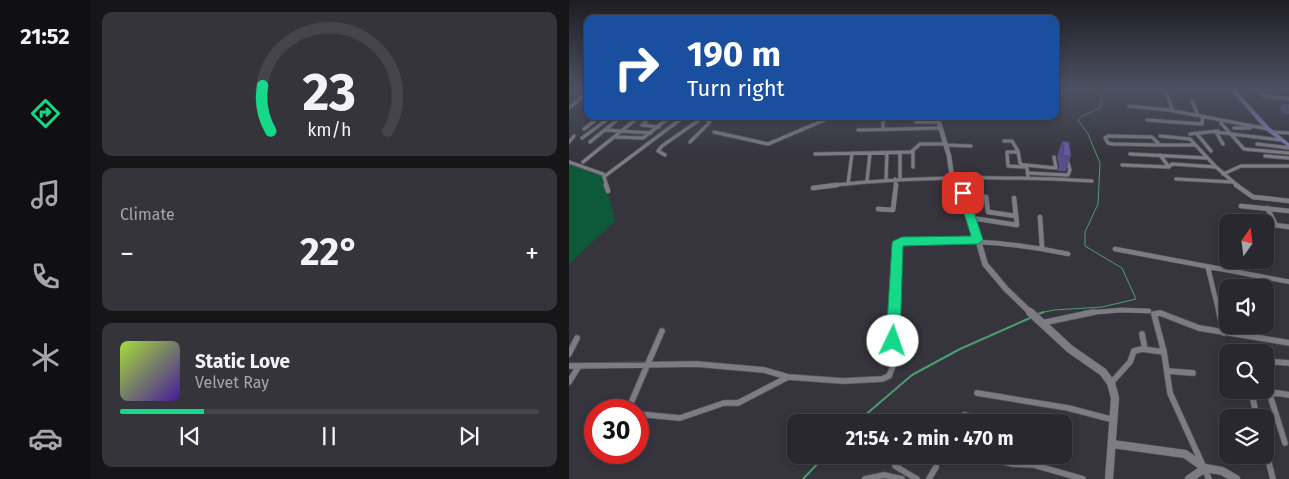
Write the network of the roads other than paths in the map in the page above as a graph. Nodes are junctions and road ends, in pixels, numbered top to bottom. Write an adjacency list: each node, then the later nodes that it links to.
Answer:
1 (1175, 111): 5 (street)
2 (1196, 111): 5 (street)
3 (1249, 111): 18 (main road)
4 (1252, 111): 18 (main road)
5 (1198, 115): 6 (street)
6 (1203, 116): 17 (street); 24 (street)
7 (595, 120): 26 (street)
8 (607, 120): 42 (street)
9 (616, 120): 28 (street)
10 (636, 120): 32 (street)
11 (648, 120): 23 (street)
12 (666, 120): 23 (street)
13 (680, 120): 84 (street)
14 (700, 120): 66 (street)
15 (708, 120): 46 (street)
16 (825, 120): 33 (street)
17 (1147, 120)
18 (1260, 120): 31 (main road)
19 (883, 121): 27 (street)
20 (916, 122): 21 (street)
21 (938, 122): 27 (street); 48 (street)
22 (1221, 123): 35 (street)
23 (659, 126): 34 (street)
24 (1256, 127): 25 (street); 31 (street)
25 (1234, 128)
26 (583, 129)
27 (883, 129): 29 (street)
28 (605, 130): 32 (street); 45 (street)
29 (858, 130)
30 (1218, 131): 35 (street); 38 (street); 49 (street)
31 (1270, 131): 36 (street); 51 (main road)
32 (621, 132): 34 (street); 41 (street)
33 (714, 132)
34 (651, 133): 41 (street)
35 (1230, 133): 51 (street); 63 (street)
36 (1289, 133)
37 (1190, 134): 38 (street)
38 (1197, 134): 57 (street)
39 (574, 136): 44 (street)
40 (1160, 136): 53 (street)
41 (615, 137): 74 (street)
42 (582, 138)
43 (1004, 141): 60 (street)
44 (569, 142)
45 (590, 142)
46 (690, 142)
47 (931, 144): 48 (street); 55 (street); 56 (street)
48 (946, 144): 54 (street); 85 (street)
49 (1223, 144)
50 (1257, 144): 51 (street)
51 (1287, 144)
52 (1160, 145): 52 (street); 53 (street)
53 (1195, 145): 70 (street)
54 (971, 146)
55 (931, 150)
56 (913, 151): 59 (street); 79 (street)
57 (1211, 151)
58 (887, 152): 59 (street); 62 (street); 86 (street)
59 (900, 152): 87 (street)
60 (1018, 152): 78 (street); 78 (street)
61 (852, 153): 62 (street); 64 (street); 92 (street)
62 (870, 153): 89 (street)
63 (1289, 153)
64 (815, 154)
65 (1130, 154): 67 (street)
66 (665, 155)
67 (1160, 155): 70 (street); 80 (street)
68 (1265, 156): 71 (street)
69 (1055, 157): 78 (street)
70 (1207, 158): 81 (street)
71 (1289, 158)
72 (1067, 159): 83 (street)
73 (569, 162): 84 (street)
74 (583, 162)
75 (1253, 163): 77 (street)
76 (1122, 165): 80 (street)
77 (1289, 165): 82 (street)
78 (1025, 166): 83 (street)
79 (913, 167)
80 (1169, 167): 81 (street)
81 (1216, 167): 82 (street)
82 (1223, 174): 91 (street)
83 (1028, 175): 85 (street); 90 (street)
84 (605, 176): 94 (street)
85 (952, 177): 87 (street); 95 (street)
86 (886, 179): 87 (street); 89 (street)
87 (897, 179): 100 (street)
88 (1176, 179): 91 (street)
89 (867, 181): 92 (street)
90 (1092, 181)
91 (1232, 182): 97 (street)
92 (847, 184): 93 (street)
93 (813, 188)
94 (608, 191)
95 (964, 196): 102 (street); 104 (street)
96 (1014, 198): 102 (street)
97 (1289, 200)
98 (1241, 206): 99 (street)
99 (1267, 208): 101 (street); 105 (street)
100 (879, 209)
101 (1289, 211)
102 (1016, 216): 104 (street)
103 (1040, 217): 109 (street)
104 (972, 218): 108 (street)
105 (1275, 222)
106 (1274, 225): 107 (street)
107 (1289, 227)
108 (978, 240): 109 (street); 116 (street); 133 (street)
109 (1042, 247): 111 (street)
110 (1115, 249): 112 (street)
111 (1068, 254)
112 (1208, 268): 113 (street); 115 (street)
113 (1289, 282)
114 (1149, 311): 116 (street)
115 (1219, 312)
116 (1041, 323): 135 (street)
117 (662, 330): 127 (street)
118 (1219, 331): 124 (street)
119 (1142, 334): 123 (street)
120 (1236, 334): 122 (street)
121 (577, 338): 125 (street)
122 (1289, 343)
123 (1145, 349): 124 (street); 135 (street)
124 (1164, 352): 131 (street)
125 (569, 354)
126 (1274, 362): 128 (street)
127 (648, 363): 130 (street); 133 (street); 139 (street)
128 (1289, 363)
129 (569, 366): 130 (street)
130 (579, 366): 134 (street)
131 (1167, 371): 132 (street); 150 (street)
132 (1193, 374)
133 (788, 376): 141 (street)
134 (569, 382)
135 (1111, 383): 142 (street)
136 (977, 393): 142 (street)
137 (1274, 393): 138 (street)
138 (1289, 395)
139 (633, 399)
140 (1271, 399): 144 (street)
141 (649, 415)
142 (1114, 420): 143 (street)
143 (1112, 444): 150 (street); 156 (street)
144 (1285, 444)
145 (896, 464): 153 (street)
146 (1013, 464): 148 (street)
147 (1269, 464): 160 (street)
148 (1034, 465): 155 (street)
149 (935, 467): 154 (street)
150 (1205, 468): 157 (street); 158 (street); 159 (street)
151 (865, 479): 152 (street)
152 (902, 479)
153 (917, 479)
154 (929, 479)
155 (1083, 479)
156 (1109, 479)
157 (1189, 479)
158 (1209, 479)
159 (1236, 479)
160 (1273, 479)

